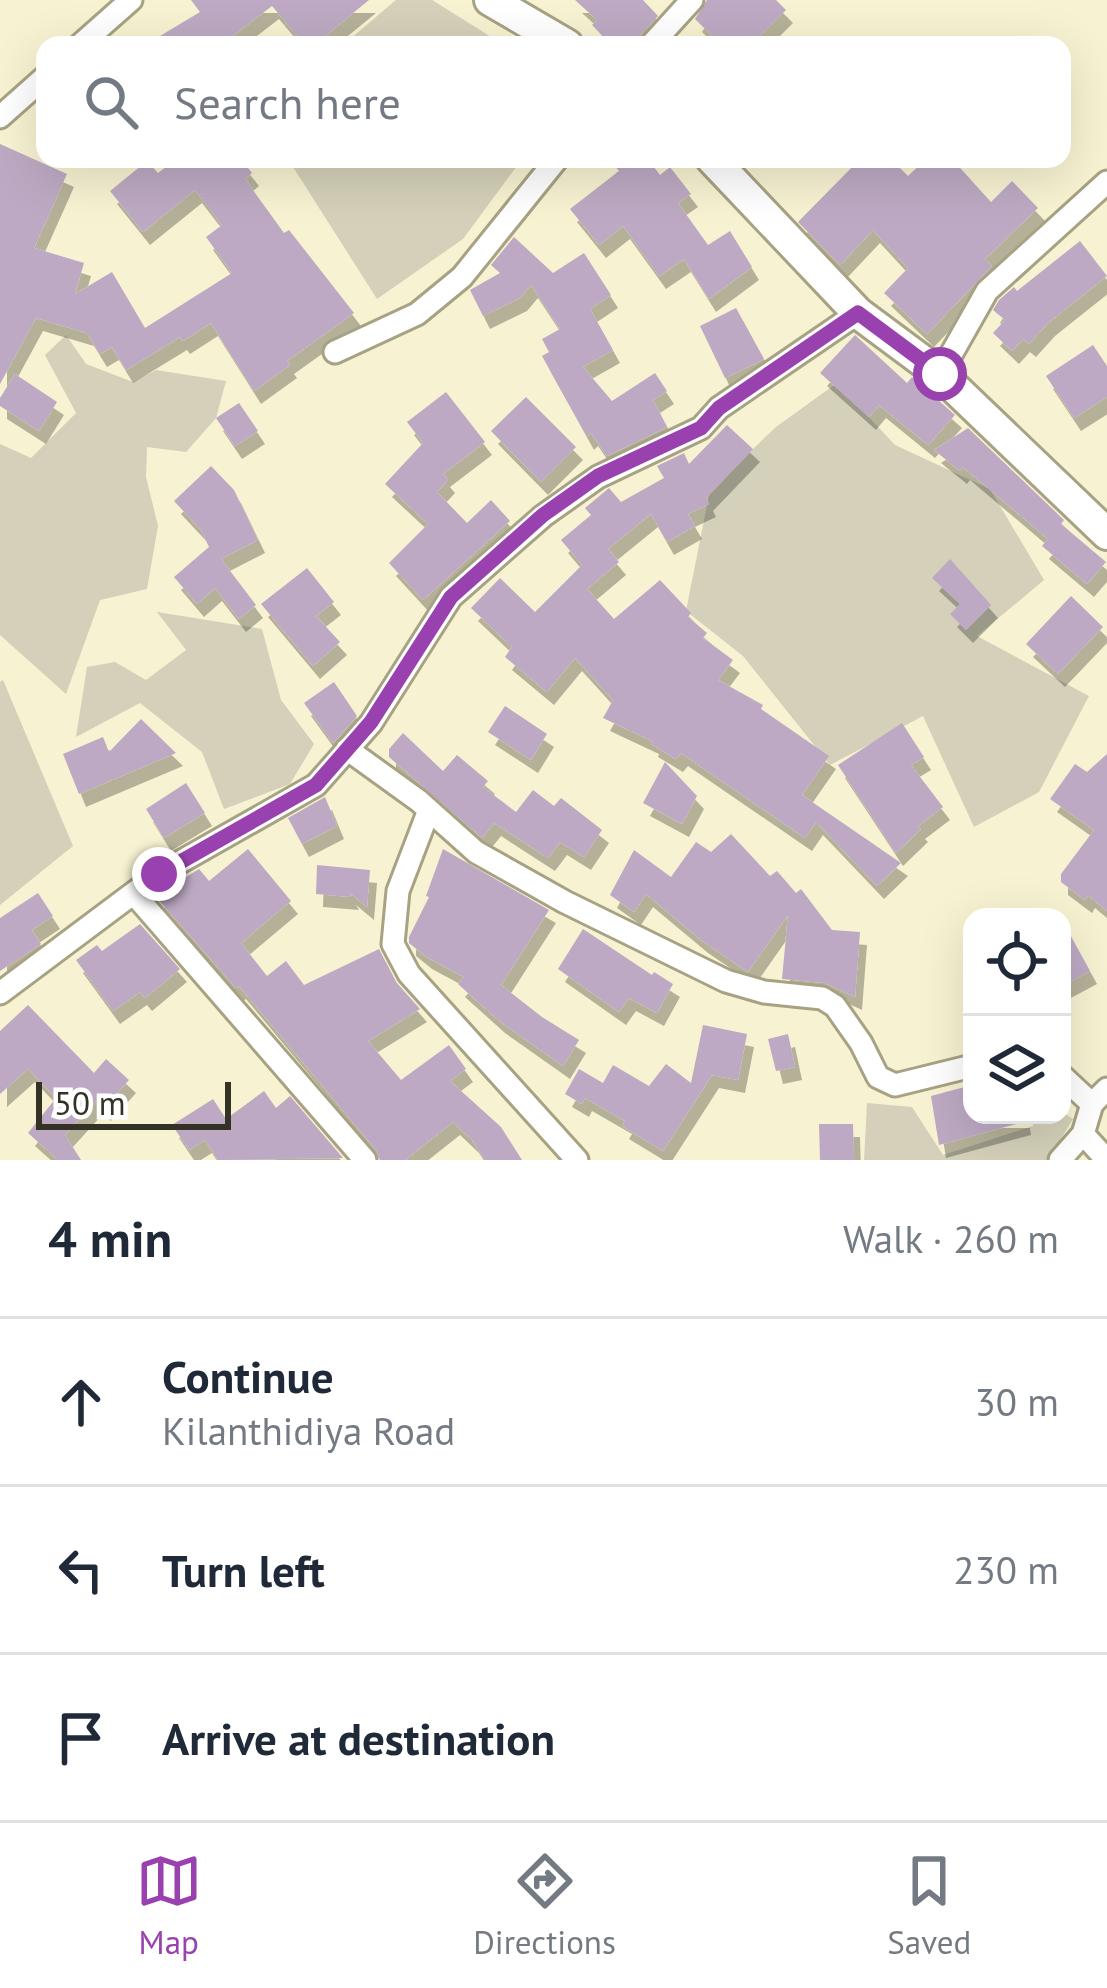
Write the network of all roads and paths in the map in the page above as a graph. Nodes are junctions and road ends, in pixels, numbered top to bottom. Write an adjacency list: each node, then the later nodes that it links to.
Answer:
1 (130, 0): 4 (street)
2 (490, 0): 5 (street)
3 (692, 0): 6 (street)
4 (90, 36)
5 (552, 36)
6 (659, 36)
7 (36, 85): 8 (street)
8 (0, 117)
9 (550, 168): 13 (street)
10 (721, 168): 12 (street)
11 (1107, 182): 14 (street)
12 (858, 313): 14 (street); 16 (street)
13 (335, 352)
14 (940, 374): 15 (street)
15 (1107, 534)
16 (347, 749): 17 (street); 18 (street)
17 (429, 810): 20 (street); 25 (street)
18 (135, 895): 19 (street); 24 (street)
19 (0, 993)
20 (963, 1068)
21 (1071, 1081): 22 (street)
22 (1099, 1096): 23 (street)
23 (1083, 1134): 26 (street); 27 (street)
24 (365, 1160)
25 (577, 1160)
26 (1060, 1160)
27 (1106, 1160)

